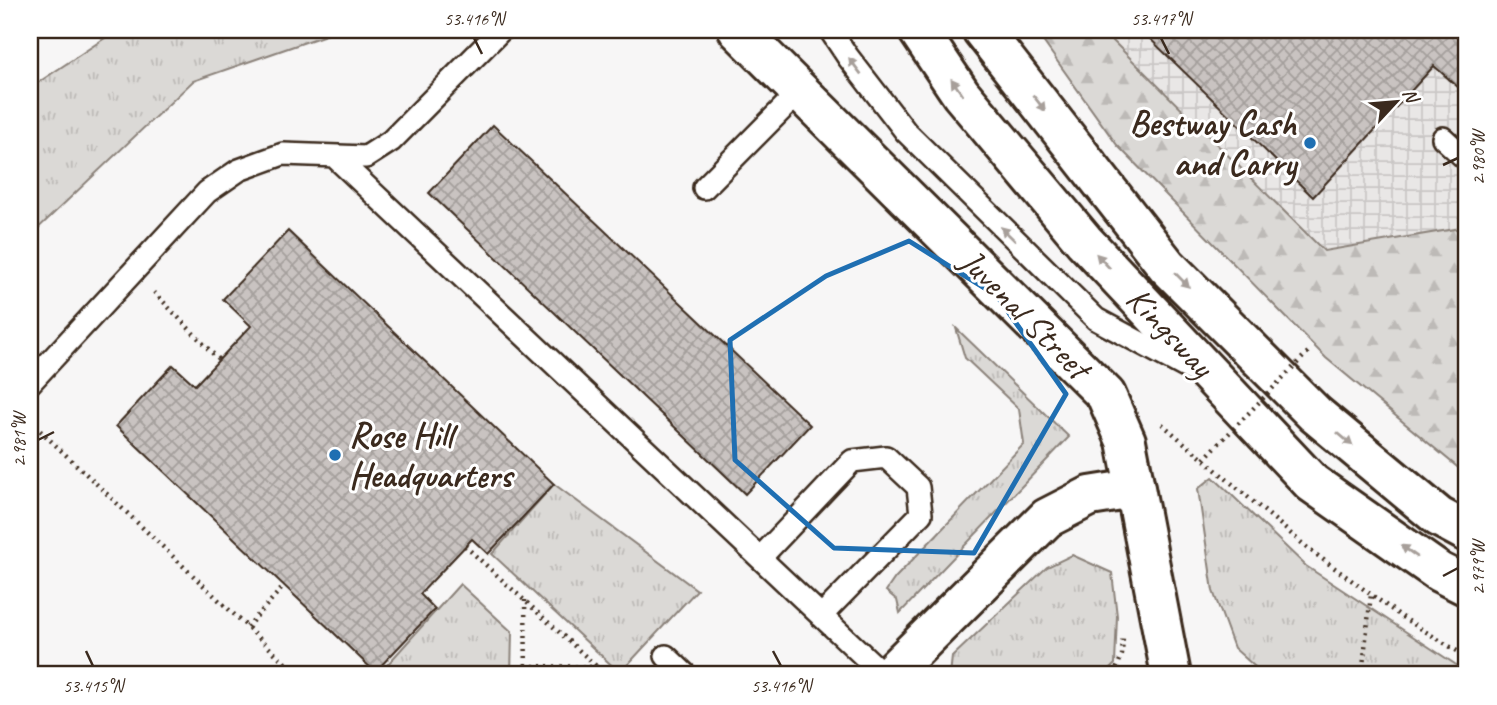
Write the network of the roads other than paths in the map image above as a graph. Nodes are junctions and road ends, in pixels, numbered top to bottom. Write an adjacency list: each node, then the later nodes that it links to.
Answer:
1 (500, 30): 8 (lane)
2 (738, 30): 6 (main road, Juvenal Street)
3 (830, 30): 12 (lane, one-way to 3)
4 (918, 30): 12 (main road, Kingsway, one-way to 4)
5 (982, 30): 14 (main road, Kingsway, one-way to 14)
6 (800, 91): 10 (lane); 13 (main road, Juvenal Street)
7 (1443, 138): 9 (lane)
8 (334, 156): 11 (lane); 15 (lane)
9 (1467, 160)
10 (704, 188)
11 (30, 383)
12 (1220, 386): 16 (main road, Kingsway, one-way to 12)
13 (1134, 489): 19 (main road); 21 (main road, Juvenal Street)
14 (1467, 532)
15 (760, 558): 17 (lane); 17 (lane)
16 (1467, 586)
17 (821, 616): 19 (lane)
18 (666, 656): 20 (lane)
19 (903, 670)
20 (686, 675)
21 (1171, 675)

